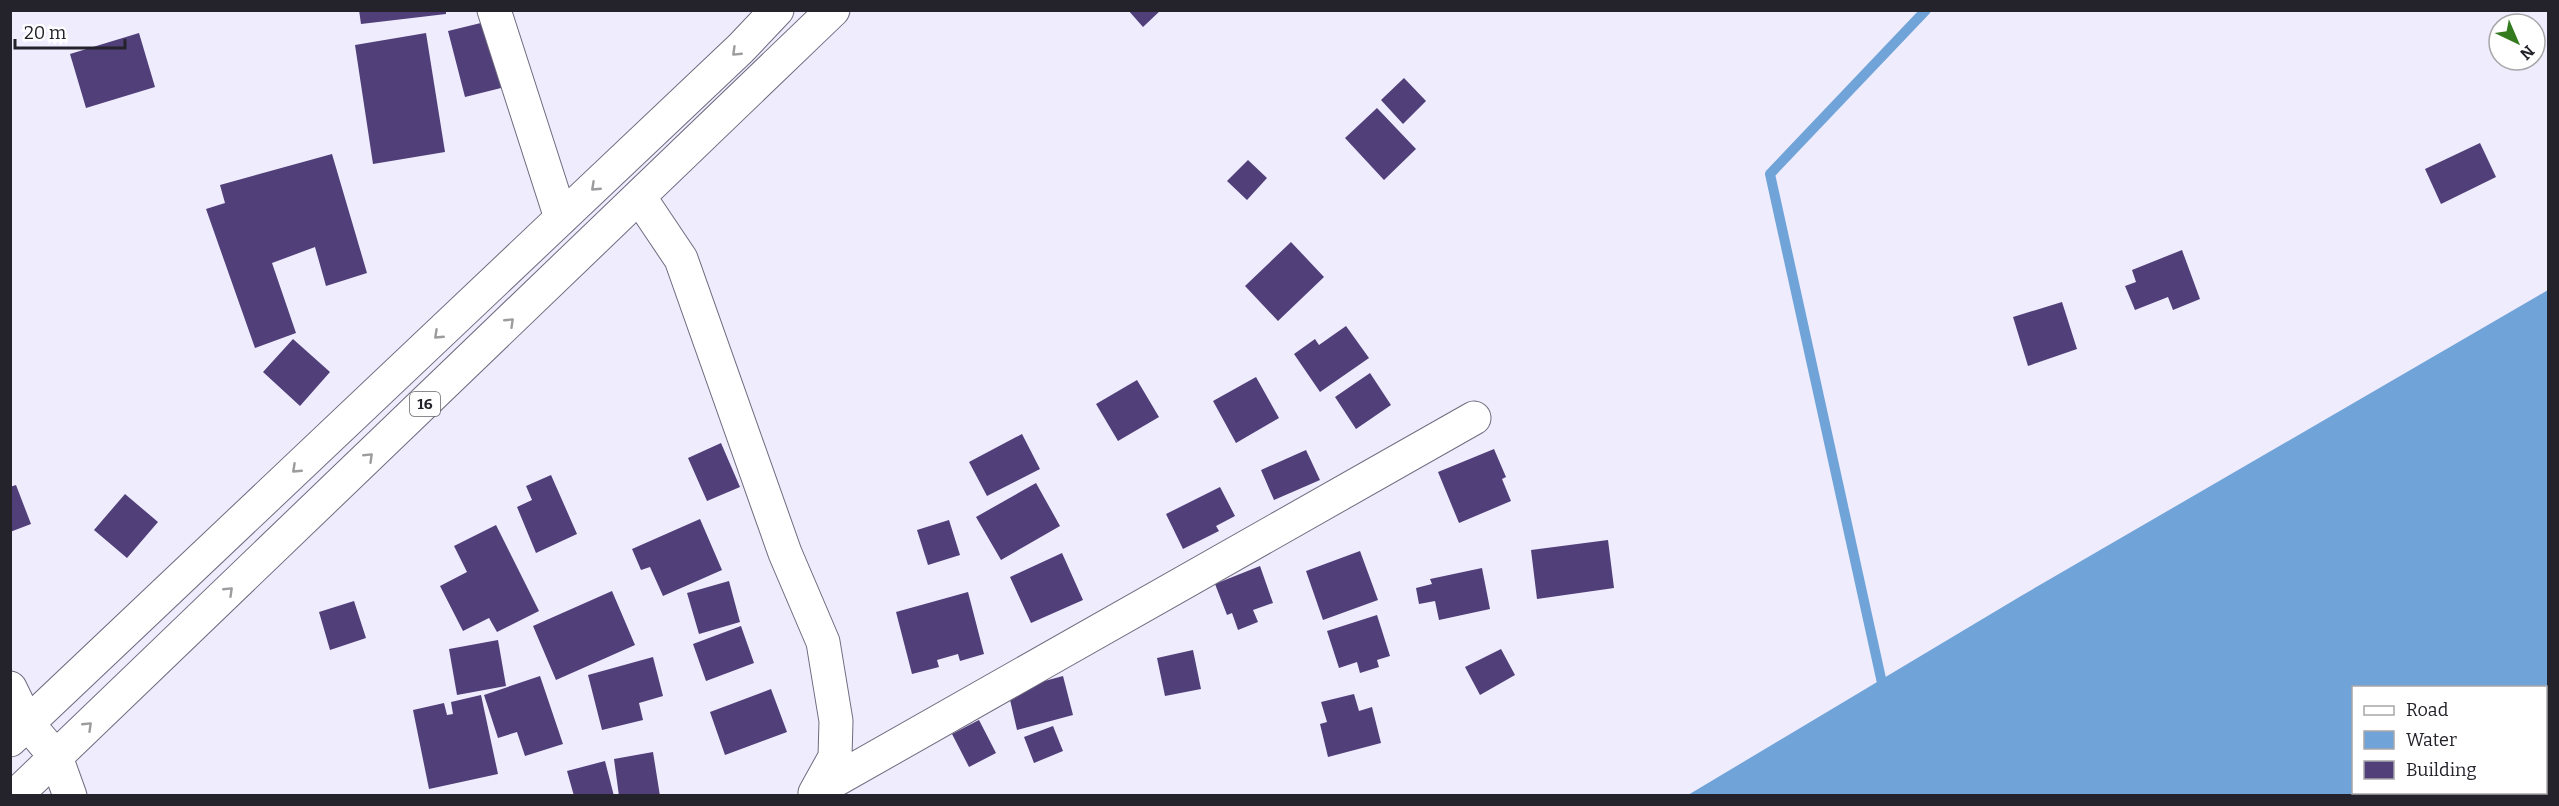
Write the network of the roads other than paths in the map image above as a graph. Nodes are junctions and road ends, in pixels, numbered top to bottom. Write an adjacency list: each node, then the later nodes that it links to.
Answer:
1 (494, 10): 5 (main road)
2 (777, 10): 5 (main road, 16, one-way to 5)
3 (833, 10): 4 (main road, 16)
4 (640, 198): 9 (main road, 16, one-way to 4); 10 (main road)
5 (561, 218): 8 (main road, 16, one-way to 8)
6 (1474, 418): 10 (main road)
7 (10, 688): 8 (main road)
8 (19, 732): 9 (main road)
9 (56, 757): 11 (main road, 16); 12 (main road)
10 (815, 793)
11 (15, 795)
12 (70, 795)

